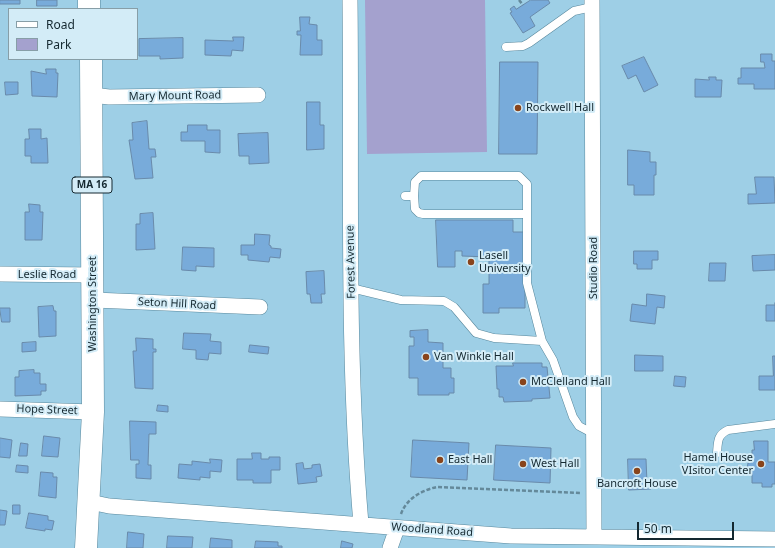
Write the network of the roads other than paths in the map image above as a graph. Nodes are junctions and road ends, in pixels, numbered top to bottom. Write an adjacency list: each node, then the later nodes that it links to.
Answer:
1 (350, 0): 10 (street, Forest Avenue)
2 (592, 4): 3 (lane); 17 (street, Studio Road)
3 (506, 47)
4 (91, 60): 5 (main road, Washington Street / MA 16)
5 (92, 95): 6 (street, Mary Mount Road); 9 (main road, Washington Street / MA 16)
6 (258, 95)
7 (527, 214): 7 (lane); 13 (lane)
8 (0, 274): 9 (street, Leslie Road)
9 (93, 275): 11 (main road, Washington Street / MA 16)
10 (352, 288): 13 (lane); 20 (street, Forest Avenue)
11 (94, 300): 12 (street, Seton Hill Road); 15 (main road, Washington Street / MA 16)
12 (260, 307)
13 (542, 341): 17 (lane)
14 (0, 409): 15 (street, Hope Street)
15 (93, 412): 19 (main road, Washington Street / MA 16)
16 (775, 424): 18 (lane)
17 (595, 434): 22 (street, Studio Road)
18 (717, 453)
19 (90, 502): 20 (street, Woodland Road); 26 (main road, Washington Street / MA 16)
20 (361, 524): 21 (street, Woodland Road)
21 (397, 528): 22 (street, Woodland Road); 27 (street)
22 (594, 537): 24 (street, Woodland Road)
23 (775, 539): 25 (street, Woodland Road)
24 (656, 543): 25 (street, Woodland Road)
25 (750, 544)
26 (86, 548)
27 (390, 548)

